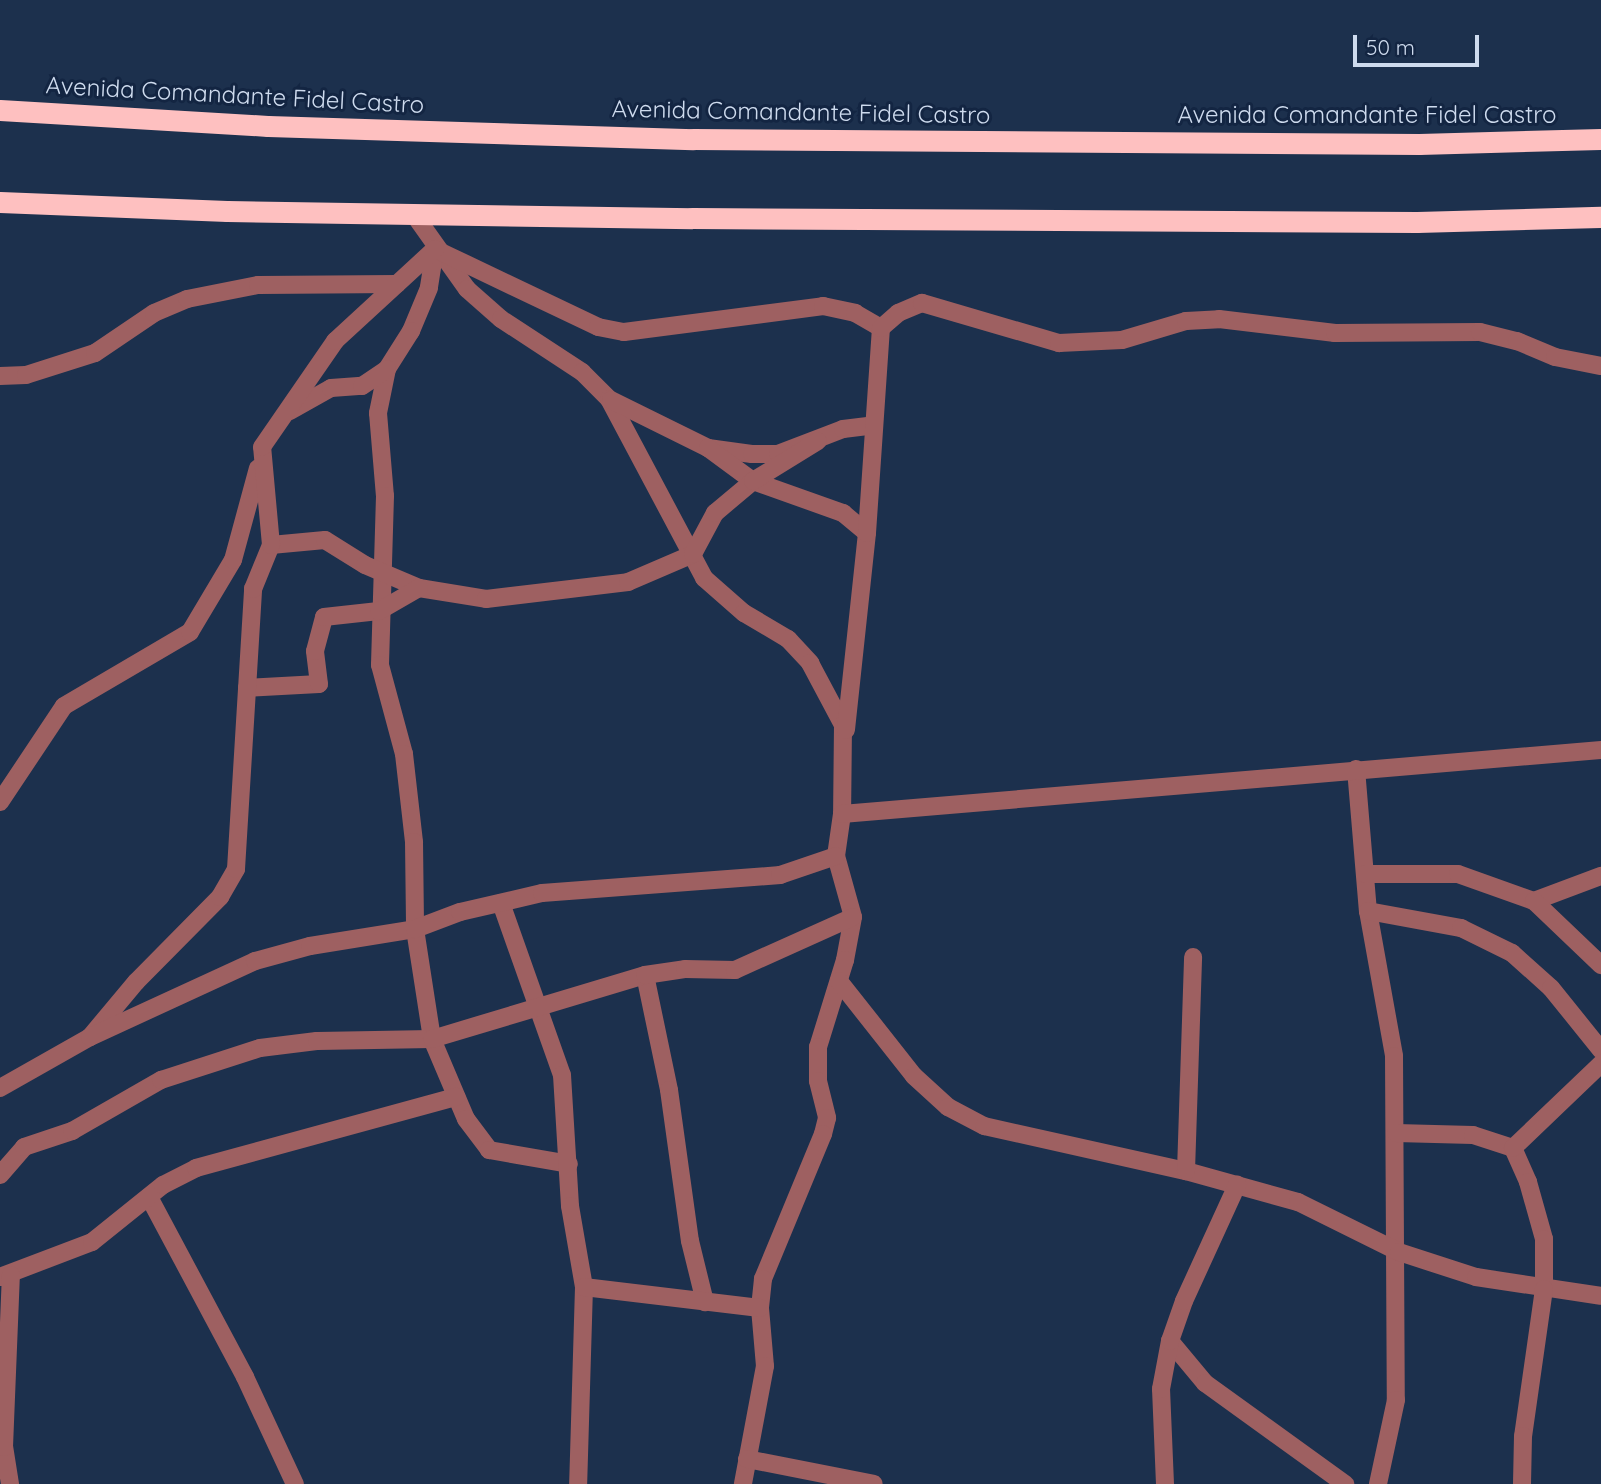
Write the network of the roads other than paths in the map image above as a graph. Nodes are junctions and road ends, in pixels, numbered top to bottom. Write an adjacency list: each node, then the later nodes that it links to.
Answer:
1 (0, 110): 2 (highway, Avenida Comandante Fidel Castro)
2 (1601, 139)
3 (0, 202): 4 (highway)
4 (414, 214): 5 (highway); 6 (street)
5 (1601, 217)
6 (435, 249): 7 (street); 8 (street); 10 (street); 12 (street)
7 (397, 284): 11 (street); 13 (street)
8 (881, 328): 9 (street); 14 (street)
9 (1601, 366)
10 (387, 369): 13 (street); 22 (street)
11 (0, 376)
12 (609, 399): 17 (street); 21 (street)
13 (285, 414): 16 (street)
14 (874, 425): 15 (street); 19 (street)
15 (818, 441): 17 (street); 18 (street)
16 (262, 447): 20 (street); 29 (street)
17 (708, 449): 18 (street)
18 (753, 481): 19 (street); 21 (street)
19 (867, 533): 28 (street)
20 (271, 545): 22 (street); 25 (street)
21 (693, 554): 23 (street); 28 (street)
22 (384, 574): 23 (street); 24 (street)
23 (419, 588): 24 (street)
24 (379, 611): 25 (street); 38 (street)
25 (247, 688): 44 (street)
26 (1601, 750): 27 (street)
27 (1356, 769): 30 (street); 32 (street)
28 (839, 789): 30 (street)
29 (0, 802)
30 (842, 814): 31 (street)
31 (836, 856): 35 (street); 37 (street)
32 (1365, 874): 34 (street); 36 (street)
33 (1601, 876): 34 (street)
34 (1534, 901): 40 (street)
35 (501, 903): 38 (street); 43 (street)
36 (1368, 911): 46 (street); 50 (street)
37 (853, 917): 41 (street); 42 (street)
38 (415, 929): 44 (street); 45 (street)
39 (1193, 957): 53 (street)
40 (1601, 965)
41 (645, 975): 43 (street); 62 (street)
42 (839, 981): 53 (street); 63 (street)
43 (538, 1008): 45 (street); 52 (street)
44 (90, 1037): 48 (street)
45 (432, 1039): 49 (street); 54 (street)
46 (1601, 1050)
47 (1601, 1064): 51 (street)
48 (0, 1088)
49 (456, 1097): 52 (street); 56 (street)
50 (1396, 1133): 51 (street); 57 (street)
51 (1513, 1148): 60 (street)
52 (569, 1164): 59 (street)
53 (1186, 1171): 55 (street)
54 (0, 1175)
55 (1237, 1185): 57 (street); 64 (street)
56 (149, 1197): 58 (street); 67 (street)
57 (1399, 1252): 60 (street); 73 (street)
58 (6, 1276): 66 (street)
59 (584, 1287): 62 (street); 68 (street)
60 (1544, 1289): 61 (street); 74 (street)
61 (1601, 1296)
62 (705, 1302): 63 (street)
63 (760, 1308): 65 (street)
64 (1170, 1340): 71 (street); 72 (street)
65 (747, 1459): 69 (street); 70 (street)
66 (10, 1484)
67 (295, 1484)
68 (578, 1484)
69 (743, 1484)
70 (874, 1484)
71 (1165, 1484)
72 (1345, 1484)
73 (1378, 1484)
74 (1522, 1484)

